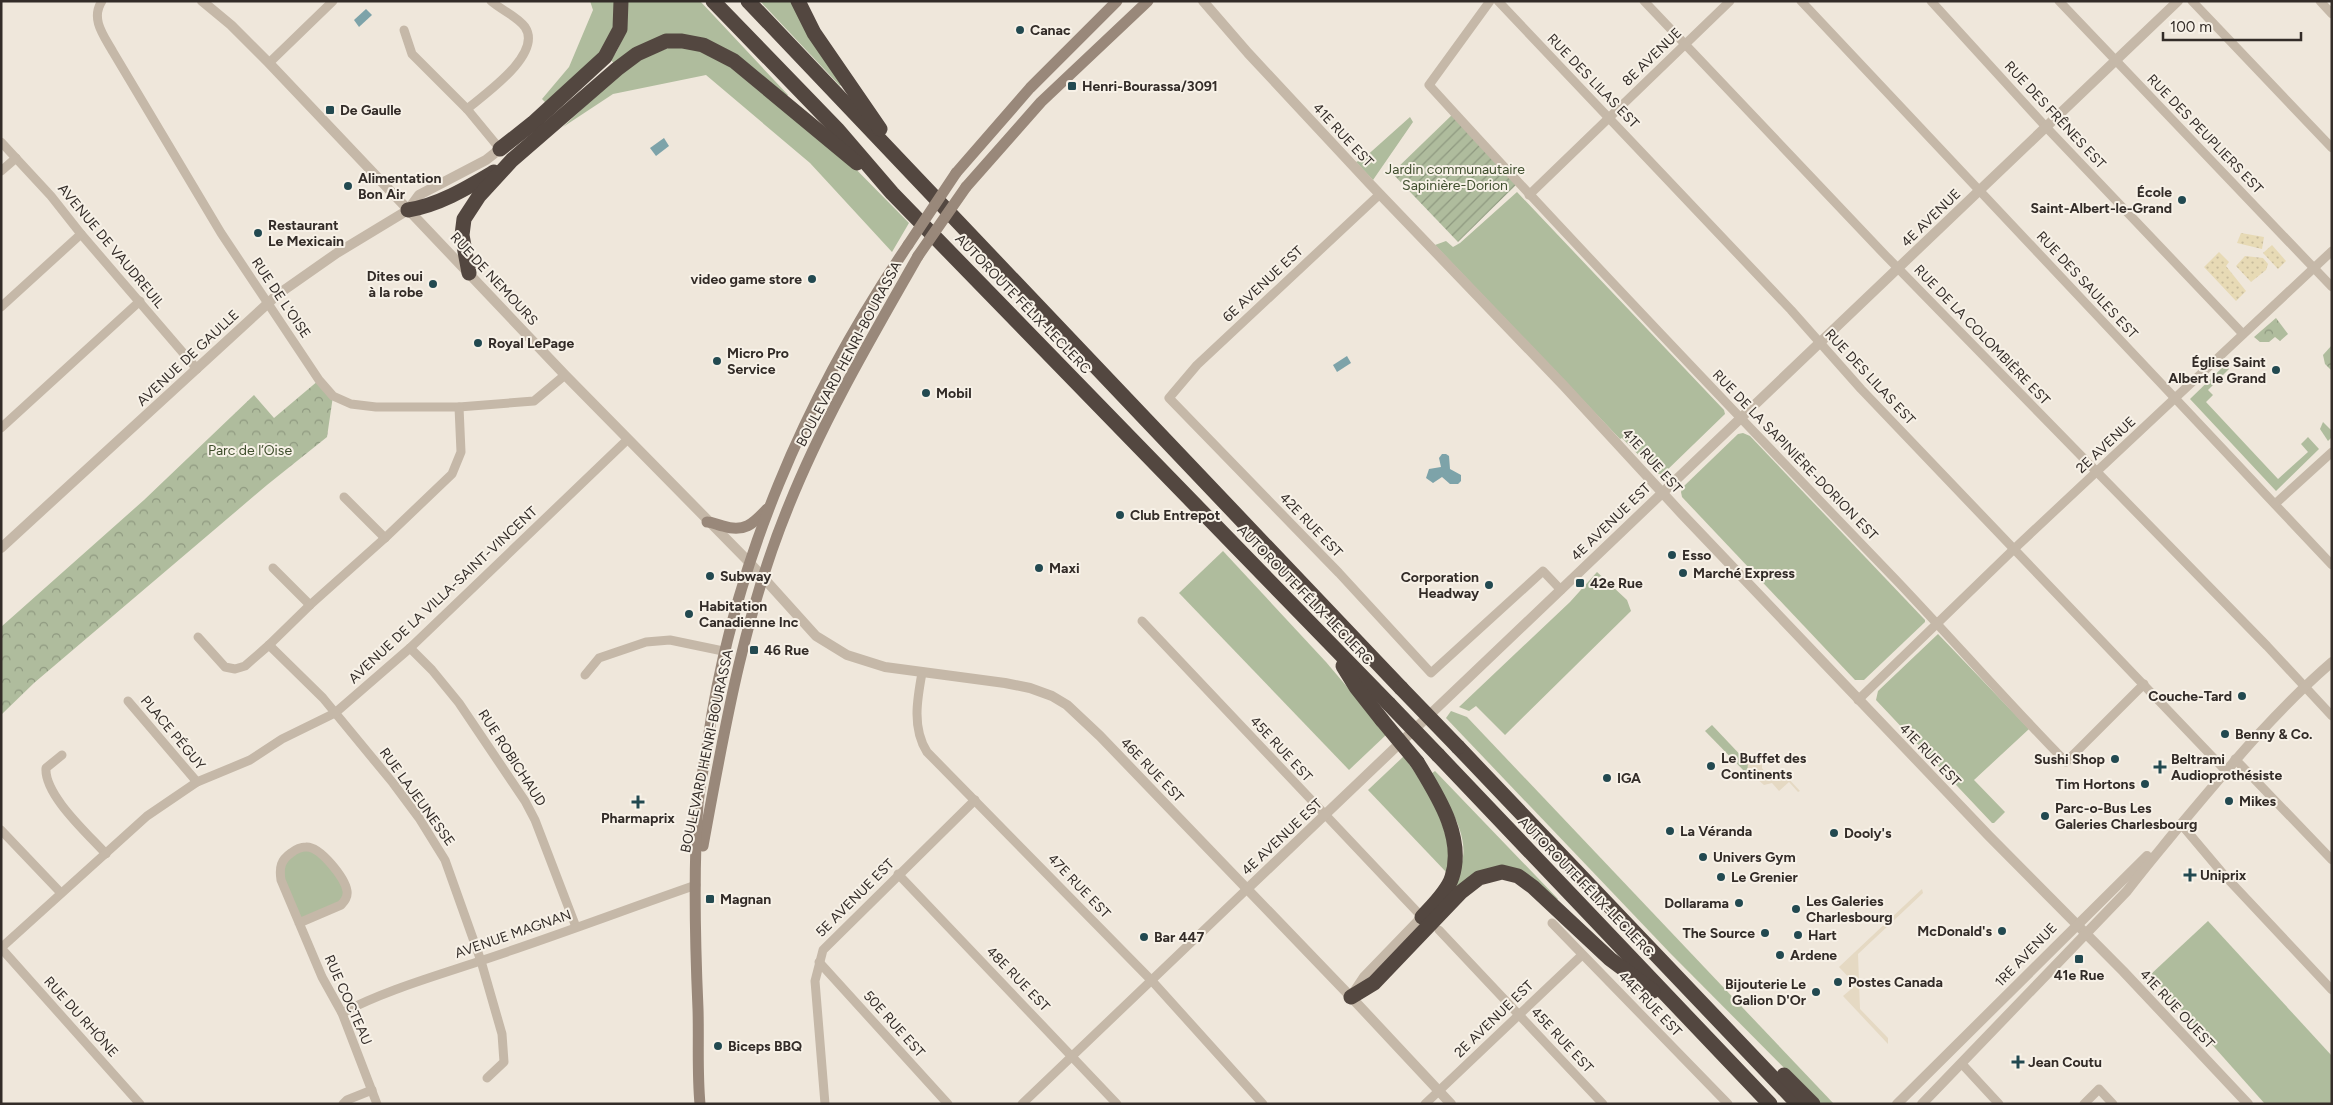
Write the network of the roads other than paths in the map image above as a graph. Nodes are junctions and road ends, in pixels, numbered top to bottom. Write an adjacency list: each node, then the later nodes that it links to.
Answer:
1 (102, 1): 49 (street, RUE DE L'OISE)
2 (202, 1): 26 (street, RUE DE NEMOURS)
3 (333, 1): 26 (street)
4 (490, 1): 27 (street)
5 (621, 1): 32 (highway)
6 (713, 1): 38 (highway, AUTOROUTE FÉLIX-LECLERC)
7 (748, 1): 35 (highway, AUTOROUTE FÉLIX-LECLERC)
8 (798, 1): 35 (highway)
9 (1117, 1): 66 (main road, BOULEVARD HENRI-BOURASSA, bridge)
10 (1148, 1): 75 (main road, BOULEVARD HENRI-BOURASSA, bridge)
11 (1203, 1): 39 (street, 41E RUE EST)
12 (1490, 1): 40 (street, RUE DE LA SAPINIÈRE-DORION EST)
13 (1498, 1): 28 (street, RUE DES LILAS EST)
14 (1644, 1): 24 (street, RUE DE LA COLOMBIÈRE EST)
15 (1730, 1): 24 (street, 8E AVENUE)
16 (1801, 1): 37 (street, RUE DES SAULES EST)
17 (1931, 1): 29 (street, RUE DES FRÊNES EST)
18 (2059, 1): 25 (street, RUE DES PEUPLIERS EST)
19 (2178, 1): 25 (street, 4E AVENUE)
20 (2192, 1): 31 (street)
21 (2320, 1): 22 (street)
22 (2332, 14)
23 (404, 30): 27 (street)
24 (1684, 46): 28 (street, 8E AVENUE); 44 (street, RUE DE LA COLOMBIÈRE EST)
25 (2115, 61): 29 (street, 4E AVENUE); 45 (street, RUE DES PEUPLIERS EST)
26 (269, 63): 41 (street, RUE DE NEMOURS)
27 (467, 109): 32 (street)
28 (1609, 117): 40 (street, 8E AVENUE); 52 (street, RUE DES LILAS EST)
29 (2046, 127): 37 (street, 4E AVENUE); 51 (street, RUE DES FRÊNES EST)
30 (1, 142): 33 (street, AVENUE DE VAUDREUIL)
31 (2332, 148)
32 (500, 149): 41 (street, AVENUE DE GAULLE)
33 (16, 158): 36 (street); 42 (street, AVENUE DE VAUDREUIL)
34 (512, 160): 38 (highway); 41 (highway); 46 (highway)
35 (906, 168): 113 (highway, AUTOROUTE FÉLIX-LECLERC, bridge)
36 (1, 171)
37 (1979, 190): 44 (street, 4E AVENUE); 56 (street, RUE DES SAULES EST)
38 (892, 193): 81 (highway, AUTOROUTE FÉLIX-LECLERC)
39 (1380, 194): 55 (street, 6E AVENUE EST); 64 (street, 41E RUE EST)
40 (1529, 195): 58 (street, RUE DE LA SAPINIÈRE-DORION EST)
41 (408, 210): 46 (street, RUE DE NEMOURS); 49 (street, AVENUE DE GAULLE)
42 (81, 234): 48 (street, AVENUE DE VAUDREUIL); 50 (street)
43 (2332, 252): 45 (street, 2E AVENUE)
44 (1898, 268): 52 (street, 4E AVENUE); 63 (street, RUE DE LA COLOMBIÈRE EST)
45 (2315, 268): 47 (street, RUE DES PEUPLIERS EST); 51 (street, 2E AVENUE)
46 (469, 273): 54 (street, RUE DE NEMOURS)
47 (2332, 287)
48 (140, 302): 53 (street, AVENUE DE VAUDREUIL); 59 (street)
49 (268, 303): 53 (street, AVENUE DE GAULLE); 57 (street, RUE DE L'OISE)
50 (1, 307)
51 (2243, 334): 56 (street, 2E AVENUE)
52 (1820, 342): 58 (street, 4E AVENUE); 71 (street, RUE DES LILAS EST)
53 (197, 369): 70 (street, AVENUE DE GAULLE)
54 (565, 375): 57 (street, RUE DE L'OISE); 60 (street, RUE DE NEMOURS)
55 (1169, 398): 76 (street, 42E RUE EST)
56 (2176, 399): 63 (street, 2E AVENUE); 67 (street, RUE DES SAULES EST)
57 (459, 407): 69 (street)
58 (1740, 418): 62 (street, 4E AVENUE); 79 (street, RUE DE LA SAPINIÈRE-DORION EST)
59 (1, 428)
60 (628, 440): 68 (street, RUE DE NEMOURS); 83 (street, AVENUE DE LA VILLA-SAINT-VINCENT)
61 (2332, 452): 67 (street)
62 (1702, 454): 64 (street, 4E AVENUE EST)
63 (2096, 472): 71 (street, 2E AVENUE); 89 (street, RUE DE LA COLOMBIÈRE EST)
64 (1662, 492): 76 (street, 4E AVENUE EST); 90 (street, 41E RUE EST)
65 (344, 496): 69 (street)
66 (771, 504): 68 (main road); 72 (main road, BOULEVARD HENRI-BOURASSA)
67 (2275, 504): 73 (street, RUE DES SAULES EST)
68 (707, 522): 72 (street, RUE DE NEMOURS)
69 (385, 538): 77 (street)
70 (1, 548)
71 (2014, 549): 79 (street, 2E AVENUE); 88 (street, RUE DES LILAS EST)
72 (750, 563): 75 (street, RUE DE NEMOURS); 84 (main road, BOULEVARD HENRI-BOURASSA)
73 (2332, 565)
74 (273, 568): 77 (street)
75 (762, 578): 86 (street, 46E RUE EST); 105 (main road, BOULEVARD HENRI-BOURASSA)
76 (1561, 590): 99 (street, 4E AVENUE EST)
77 (310, 605): 82 (street)
78 (1142, 621): 99 (street, 45E RUE EST)
79 (1938, 624): 88 (street, RUE DE LA SAPINIÈRE-DORION EST); 90 (street, 2E AVENUE)
80 (198, 637): 82 (street)
81 (1324, 638): 108 (highway, bridge); 123 (highway, AUTOROUTE FÉLIX-LECLERC, bridge)
82 (270, 645): 92 (street, RUE LAJEUNESSE)
83 (410, 648): 92 (street, AVENUE DE LA VILLA-SAINT-VINCENT); 112 (street, RUE ROBICHAUD)
84 (723, 652): 87 (street); 105 (main road, BOULEVARD HENRI-BOURASSA)
85 (2332, 662): 89 (street, 1RE AVENUE)
86 (922, 673): 98 (street, 47E RUE EST); 106 (street, 46E RUE EST)
87 (585, 675)
88 (2144, 684): 96 (street, RUE DES LILAS EST)
89 (2304, 686): 93 (street, RUE DE LA COLOMBIÈRE EST); 95 (street, 1RE AVENUE)
90 (1858, 700): 111 (street, 41E RUE EST)
91 (128, 701): 97 (street, PLACE PÉGUY)
92 (335, 712): 97 (street, AVENUE DE LA VILLA-SAINT-VINCENT); 118 (street, RUE LAJEUNESSE)
93 (2332, 716)
94 (62, 754): 102 (street)
95 (2235, 759): 96 (street, 1RE AVENUE); 103 (street)
96 (2225, 770): 100 (street, 1RE AVENUE)
97 (197, 782): 102 (street, AVENUE DE LA VILLA-SAINT-VINCENT)
98 (975, 800): 104 (street, 5E AVENUE EST); 120 (street, 47E RUE EST)
99 (1325, 815): 106 (street, 4E AVENUE EST); 108 (street, 45E RUE EST)
100 (2179, 826): 111 (street, 1RE AVENUE); 115 (street, 1RE AVENUE); 121 (street)
101 (1, 830): 107 (street)
102 (106, 854): 107 (street, AVENUE DE LA VILLA-SAINT-VINCENT)
103 (2332, 860)
104 (898, 874): 119 (street, 5E AVENUE EST); 126 (street, 48E RUE EST)
105 (696, 885): 112 (street, AVENUE MAGNAN); 134 (main road, BOULEVARD HENRI-BOURASSA)
106 (1247, 889): 120 (street, 4E AVENUE EST); 122 (street, 46E RUE EST)
107 (61, 893): 116 (street, AVENUE DE LA VILLA-SAINT-VINCENT)
108 (1422, 917): 122 (street)
109 (299, 923): 109 (street, RUE COCTEAU); 124 (street, RUE COCTEAU)
110 (1552, 923): 117 (street, 44E RUE EST)
111 (2075, 925): 115 (street, 41E RUE EST); 147 (street, 1RE AVENUE)
112 (576, 927): 118 (street, AVENUE MAGNAN)
113 (1629, 927): 145 (highway, AUTOROUTE FÉLIX-LECLERC); 146 (highway)
114 (1439, 930): 125 (street, 45E RUE EST)
115 (2086, 935): 127 (street, 1RE AVENUE); 152 (street, 41E RUE OUEST)
116 (1, 948): 131 (street, RUE DU RHÔNE)
117 (1582, 955): 125 (street, 2E AVENUE EST); 143 (street, 44E RUE EST)
118 (481, 961): 124 (street, AVENUE MAGNAN); 128 (street, RUE LAJEUNESSE)
119 (819, 962): 135 (street, 5E AVENUE EST); 136 (street, 50E RUE EST)
120 (1152, 982): 126 (street, 4E AVENUE EST); 139 (street, 47E RUE EST)
121 (2332, 990)
122 (1352, 997): 123 (highway); 130 (street, 46E RUE EST)
123 (1680, 1010): 144 (highway, AUTOROUTE FÉLIX-LECLERC)
124 (342, 1013): 129 (street, RUE COCTEAU)
125 (1519, 1014): 130 (street, 2E AVENUE EST); 142 (street, 45E RUE EST)
126 (1072, 1057): 137 (street, 4E AVENUE EST); 138 (street, 48E RUE EST)
127 (1962, 1064): 148 (street, 1RE AVENUE); 149 (street)
128 (487, 1078)
129 (372, 1090): 132 (street); 133 (street, RUE COCTEAU)
130 (1439, 1091): 140 (street, 2E AVENUE EST); 141 (street, 46E RUE EST)
131 (140, 1104)
132 (343, 1104)
133 (378, 1104)
134 (700, 1104)
135 (825, 1104)
136 (948, 1104)
137 (1022, 1104)
138 (1117, 1104)
139 (1263, 1104)
140 (1425, 1104)
141 (1451, 1104)
142 (1602, 1104)
143 (1728, 1104)
144 (1770, 1104)
145 (1798, 1104)
146 (1813, 1104)
147 (1897, 1104)
148 (1922, 1104)
149 (1999, 1104)
150 (2084, 1104): 151 (street)
151 (2112, 1104)
152 (2248, 1104)

